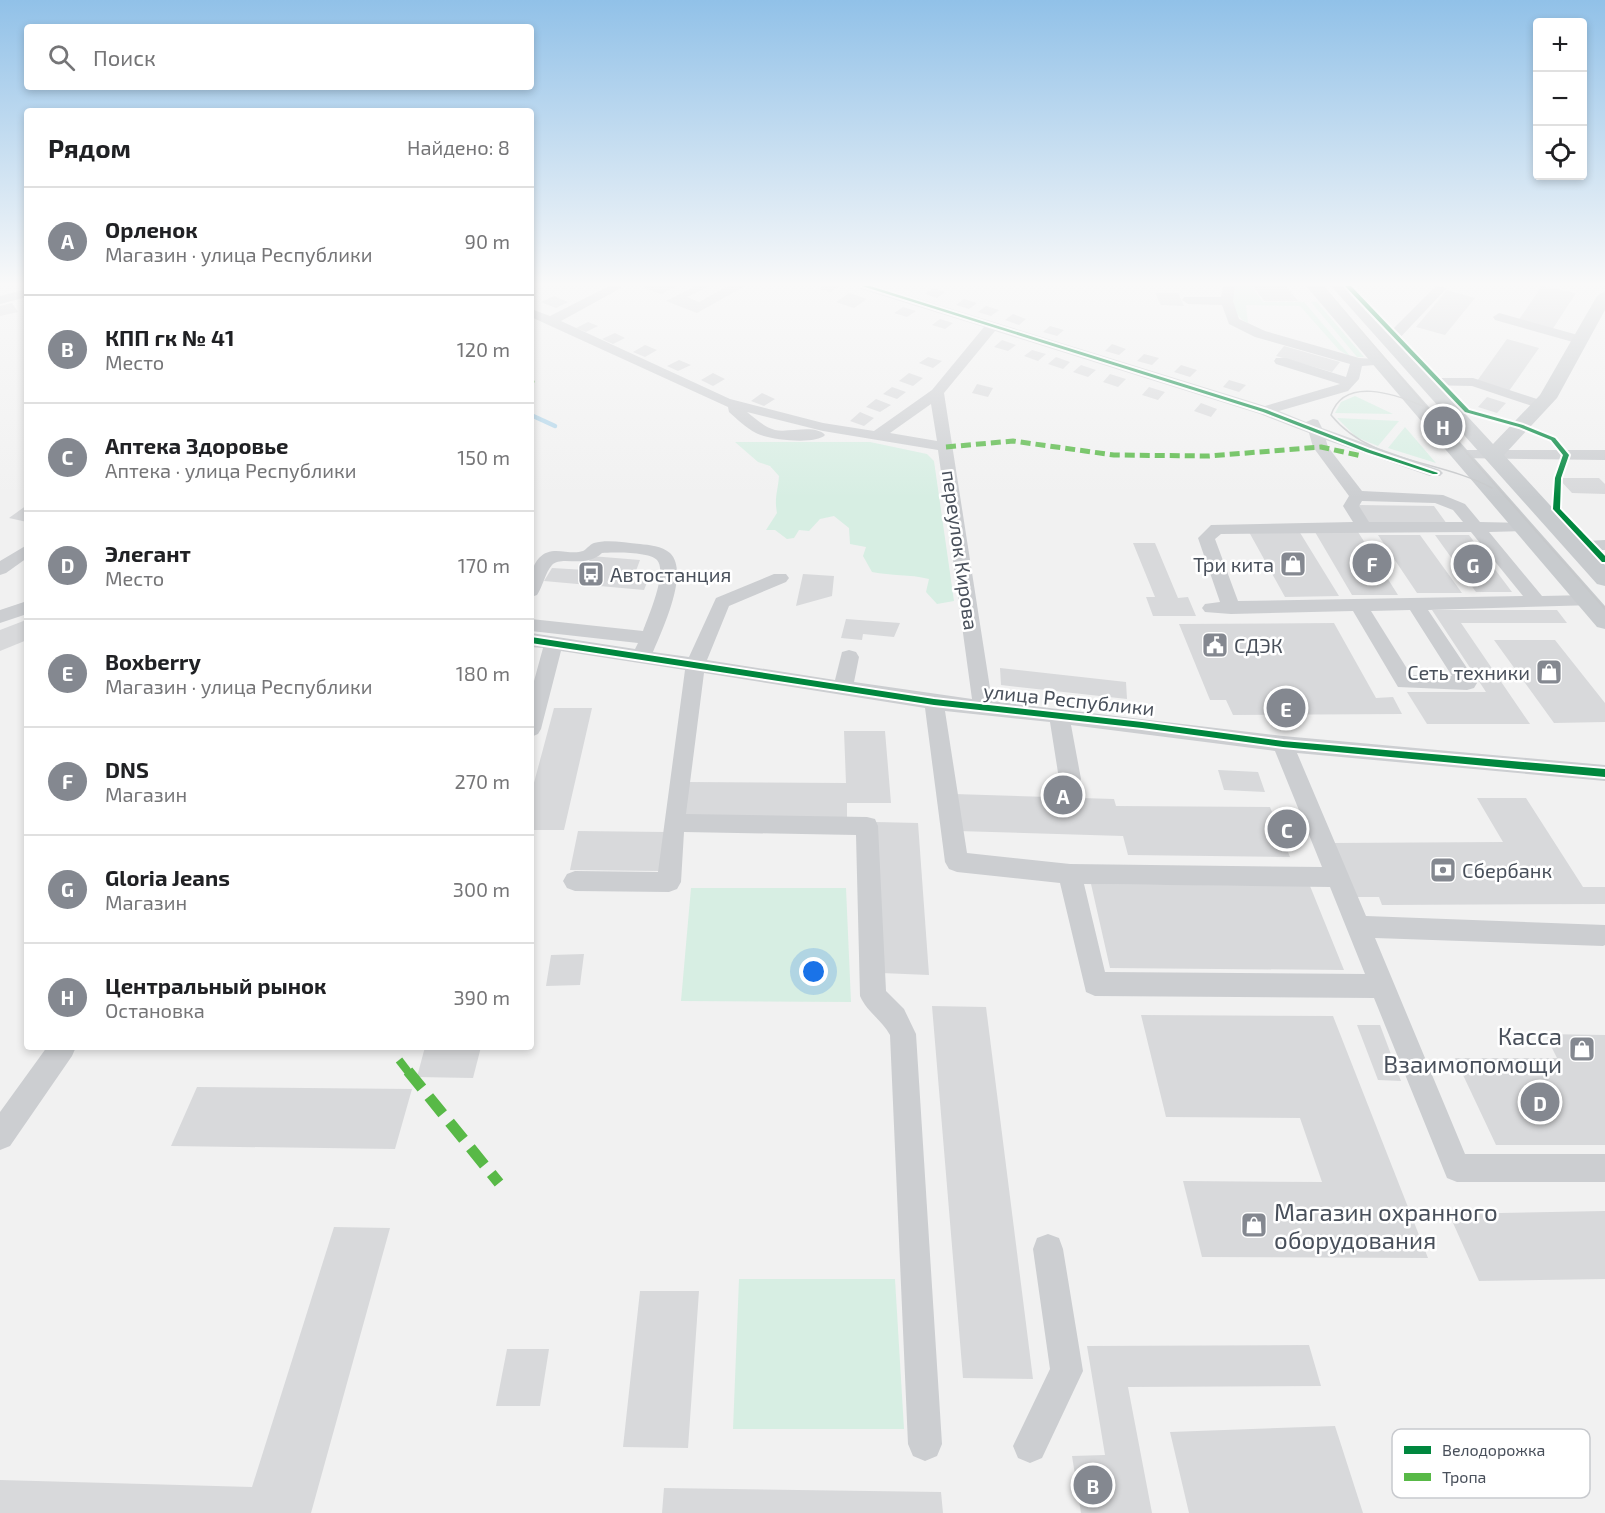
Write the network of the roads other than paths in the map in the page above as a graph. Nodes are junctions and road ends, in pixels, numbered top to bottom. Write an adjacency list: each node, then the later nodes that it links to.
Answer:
1 (625, 357): 18 (street)
2 (967, 357): 13 (street)
3 (1090, 357): 16 (street)
4 (1339, 357): 9 (street)
5 (1375, 357): 10 (main road)
6 (1403, 357): 12 (main road)
7 (1571, 357): 15 (main road)
8 (1281, 361): 11 (street)
9 (1358, 362): 10 (street); 11 (street)
10 (1380, 362): 20 (main road)
11 (1349, 382): 14 (street)
12 (1427, 382): 15 (street); 21 (main road)
13 (937, 393): 18 (street); 19 (street, переулок Кирова)
14 (1304, 399): 16 (street); 17 (street)
15 (1541, 405): 21 (main road)
16 (1265, 411): 17 (street)
17 (1316, 431): 23 (street); 24 (street)
18 (877, 436): 19 (street)
19 (946, 447): 52 (street, переулок Кирова)
20 (1461, 455): 21 (street); 26 (main road)
21 (1493, 455): 22 (street); 29 (main road)
22 (1605, 455)
23 (1435, 473)
24 (1357, 496): 25 (street); 27 (street)
25 (1364, 527): 27 (street); 41 (street)
26 (1523, 527): 27 (street); 35 (main road)
27 (1476, 528): 36 (street)
28 (1605, 545): 29 (street)
29 (1575, 546): 33 (main road)
30 (24, 552): 31 (street)
31 (0, 569)
32 (780, 579): 49 (street)
33 (1605, 579)
34 (534, 586): 47 (street)
35 (1588, 601): 36 (street); 43 (main road)
36 (1537, 602): 37 (street)
37 (1415, 604): 38 (street); 38 (street)
38 (1358, 605): 41 (street)
39 (24, 608): 42 (street)
40 (1211, 608): 41 (street)
41 (1231, 608)
42 (0, 617)
43 (1605, 621)
44 (534, 626): 47 (street)
45 (534, 640): 46 (street, улица Республики)
46 (554, 643): 47 (street, улица Республики); 54 (street)
47 (645, 647): 49 (street, улица Республики)
48 (849, 657): 50 (street)
49 (695, 664): 50 (street, улица Республики); 58 (street)
50 (843, 689): 51 (street, улица Республики)
51 (934, 702): 52 (street, улица Республики); 59 (street)
52 (983, 707): 53 (street, улица Республики)
53 (1059, 715): 55 (street, улица Республики); 57 (street)
54 (534, 718)
55 (1283, 744): 56 (street, улица Республики); 60 (street)
56 (1605, 773)
57 (1070, 779)
58 (674, 823): 61 (street); 69 (street)
59 (1070, 874): 60 (street); 64 (street)
60 (1337, 877): 62 (street)
61 (575, 881)
62 (1358, 927): 63 (street); 64 (street)
63 (1603, 935)
64 (1382, 986): 67 (street)
65 (61, 1050): 66 (street)
66 (0, 1136)
67 (1605, 1168)
68 (1048, 1249): 70 (street)
69 (926, 1444)
70 (1029, 1446)

